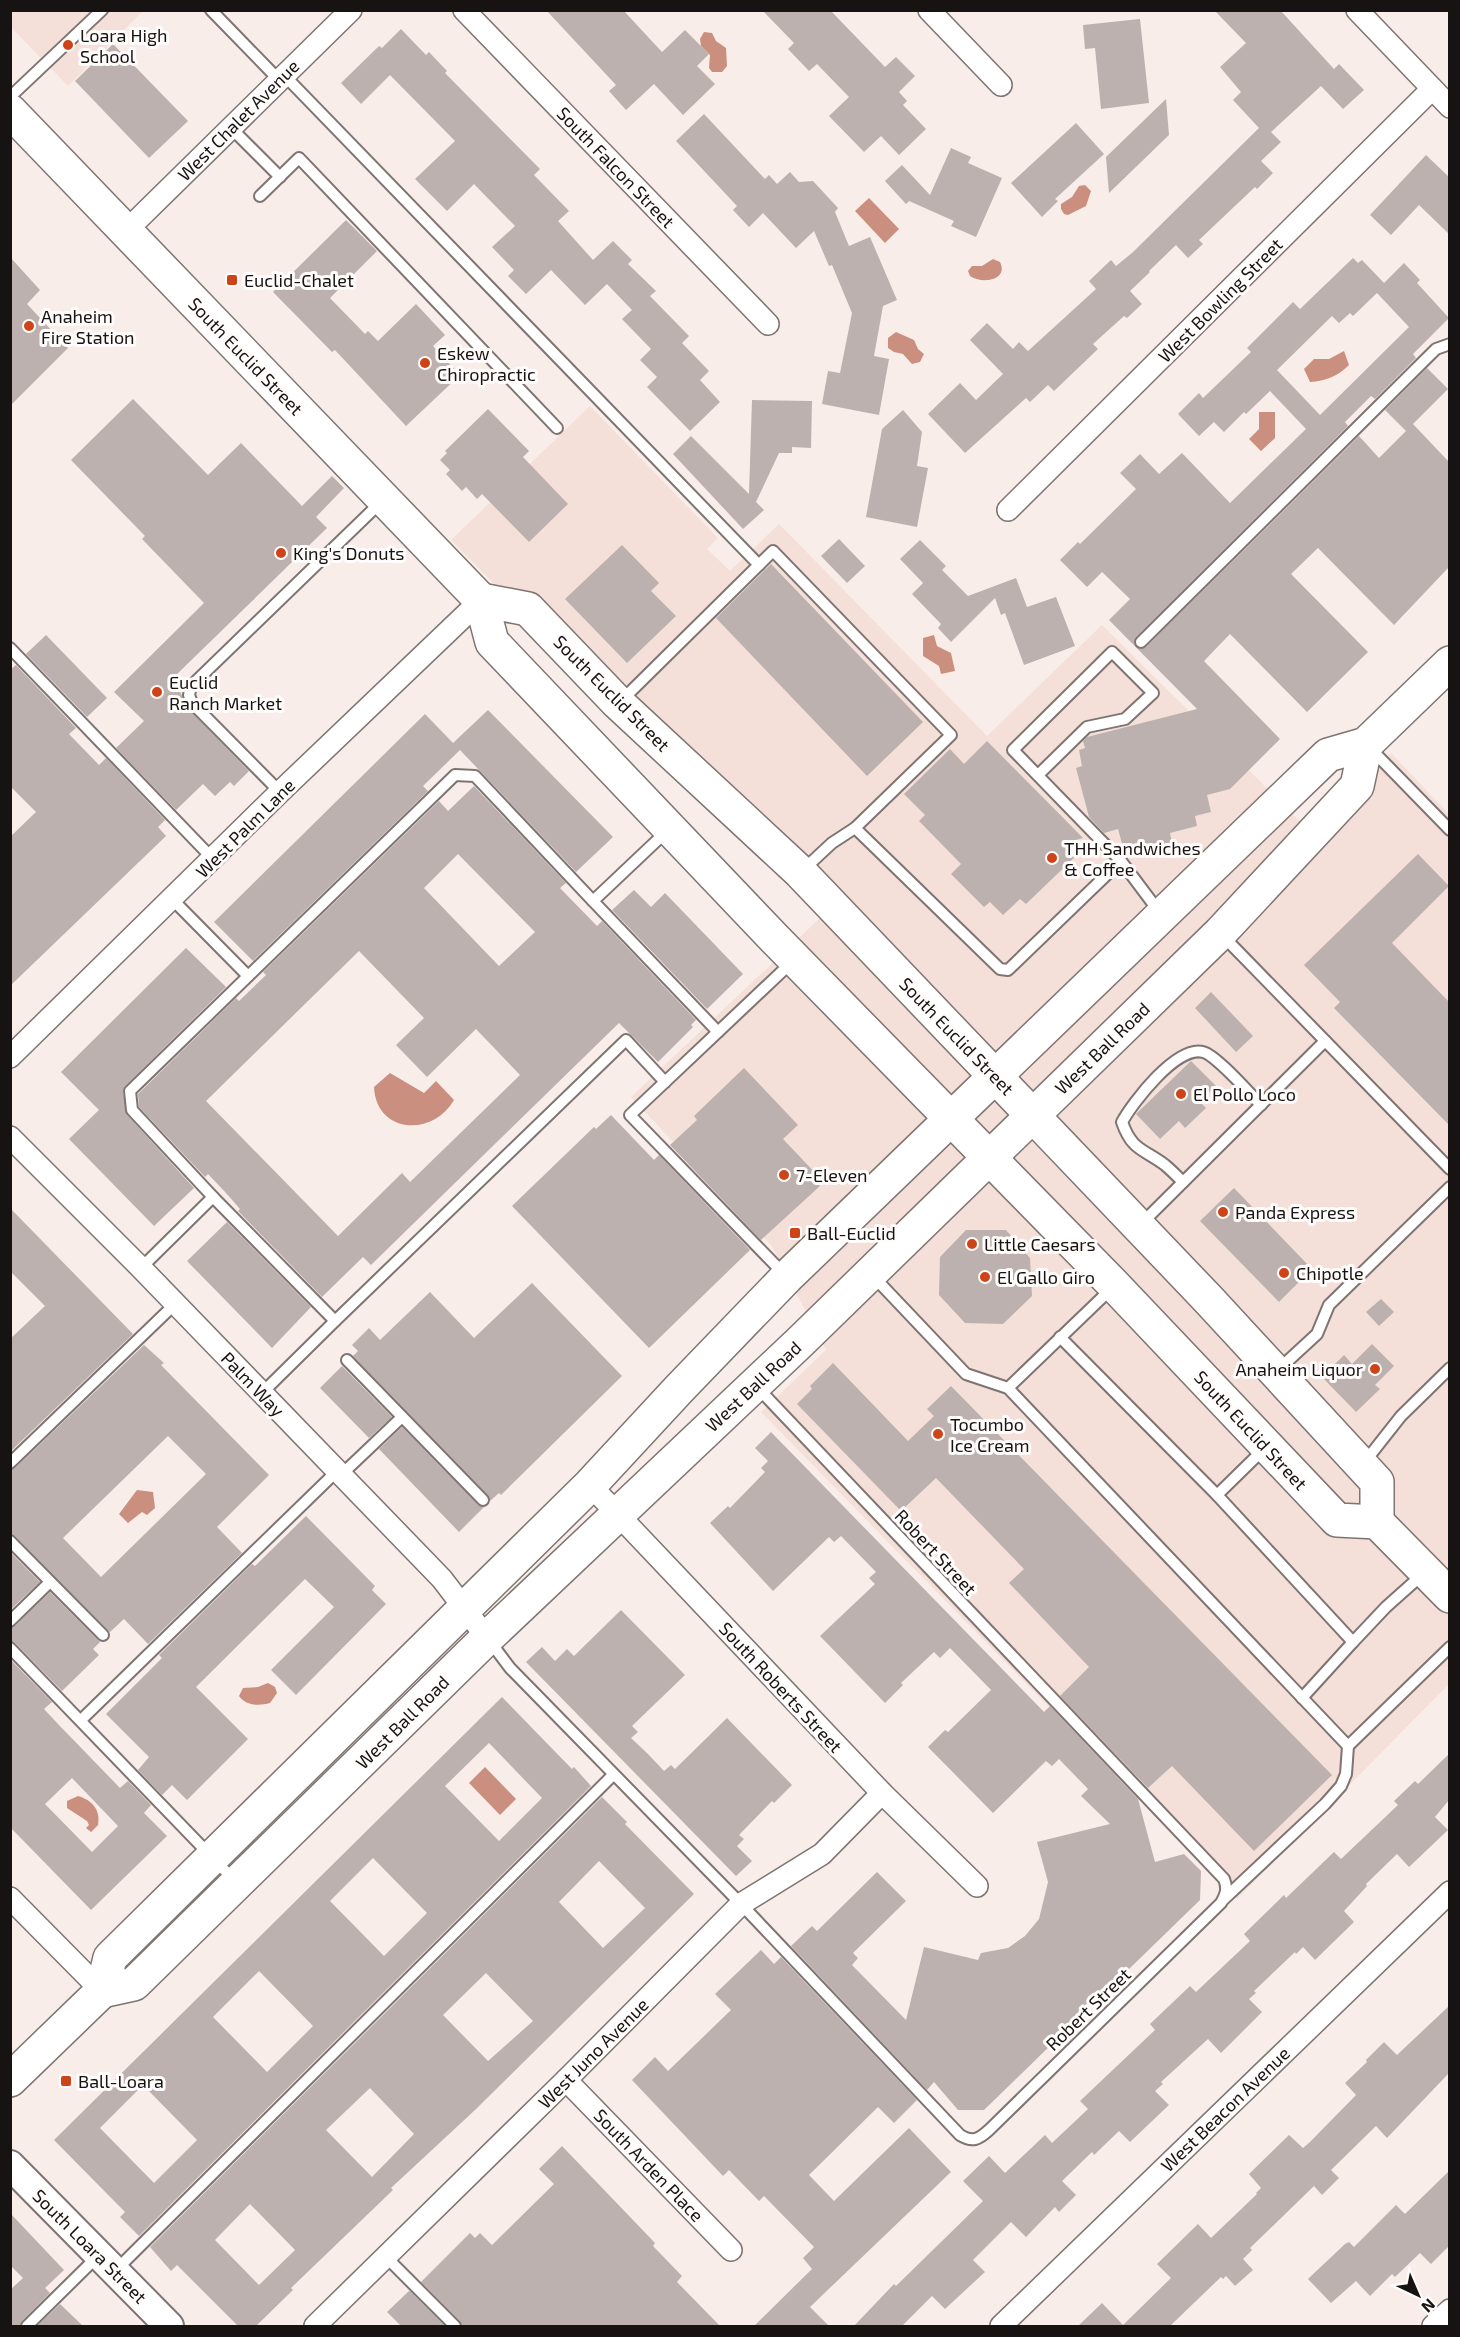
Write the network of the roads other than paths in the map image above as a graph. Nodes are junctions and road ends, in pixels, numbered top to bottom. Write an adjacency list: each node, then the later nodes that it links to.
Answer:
1 (102, 10): 10 (lane)
2 (212, 10): 7 (lane)
3 (351, 10): 7 (street, West Chalet Avenue)
4 (464, 10): 17 (street, South Falcon Street)
5 (929, 10): 8 (street)
6 (1357, 10): 9 (street)
7 (281, 77): 13 (street, West Chalet Avenue); 22 (lane)
8 (1001, 85)
9 (1431, 89): 11 (street); 21 (street, West Bowling Street)
10 (10, 97)
11 (1449, 107)
12 (10, 111): 16 (main road, South Euclid Street)
13 (231, 128): 14 (lane); 16 (street, West Chalet Avenue)
14 (280, 177): 15 (lane); 19 (lane)
15 (260, 196)
16 (126, 231): 20 (main road, South Euclid Street)
17 (768, 324)
18 (1449, 344): 24 (lane)
19 (556, 428)
20 (384, 498): 23 (main road, South Euclid Street); 30 (lane)
21 (1008, 510)
22 (759, 565): 27 (lane); 32 (lane)
23 (481, 600): 27 (main road, South Euclid Street); 30 (street, West Palm Lane); 31 (main road, South Euclid Street)
24 (1141, 642)
25 (10, 648): 34 (lane)
26 (1449, 663): 28 (main road, West Ball Road)
27 (618, 703): 36 (main road, South Euclid Street)
28 (1366, 744): 33 (lane); 39 (main road, West Ball Road); 40 (main road, West Ball Road)
29 (1038, 775): 29 (lane); 35 (lane)
30 (280, 792): 34 (street, West Palm Lane)
31 (669, 828): 38 (lane); 41 (main road, South Euclid Street)
32 (855, 828): 35 (lane); 36 (lane)
33 (1449, 830)
34 (213, 859): 37 (street, West Palm Lane)
35 (1121, 861): 39 (lane)
36 (800, 872): 46 (main road, South Euclid Street)
37 (172, 899): 42 (lane); 45 (street, West Palm Lane)
38 (593, 901): 42 (lane); 43 (lane)
39 (1162, 916): 46 (main road, West Ball Road)
40 (1220, 933): 44 (lane); 49 (main road, West Ball Road)
41 (795, 959): 43 (lane); 50 (main road, South Euclid Street)
42 (248, 976): 56 (lane)
43 (718, 1032): 47 (lane)
44 (1325, 1041): 48 (lane); 53 (lane)
45 (10, 1057)
46 (995, 1076): 49 (main road, South Euclid Street); 50 (main road, West Ball Road)
47 (665, 1082): 60 (lane); 63 (lane)
48 (1261, 1105): 54 (lane); 54 (lane)
49 (1033, 1115): 52 (main road, West Ball Road); 57 (main road, South Euclid Street)
50 (951, 1118): 52 (main road, South Euclid Street); 60 (main road, West Ball Road)
51 (10, 1137): 58 (street, Palm Way)
52 (989, 1158): 59 (main road, West Ball Road); 61 (main road, South Euclid Street)
53 (1449, 1169)
54 (1183, 1182): 57 (lane)
55 (1449, 1187): 67 (lane)
56 (213, 1197): 58 (lane); 63 (lane)
57 (1138, 1226): 67 (main road, South Euclid Street)
58 (141, 1268): 62 (street, Palm Way)
59 (870, 1273): 68 (main road, West Ball Road); 69 (lane)
60 (787, 1278): 76 (main road, West Ball Road)
61 (1115, 1286): 64 (lane); 72 (main road, South Euclid Street)
62 (175, 1304): 70 (street, Palm Way); 73 (lane)
63 (335, 1321): 70 (lane)
64 (1060, 1337): 69 (lane); 77 (lane)
65 (347, 1360): 71 (lane)
66 (1449, 1368): 74 (lane)
67 (1276, 1372): 74 (main road, South Euclid Street)
68 (754, 1384): 79 (main road, West Ball Road); 102 (lane, Robert Street)
69 (1008, 1389): 92 (lane)
70 (262, 1393): 75 (street, Palm Way)
71 (402, 1417): 75 (lane); 78 (lane)
72 (1267, 1447): 77 (lane); 80 (main road, South Euclid Street)
73 (10, 1464)
74 (1362, 1465): 80 (main road, South Euclid Street)
75 (339, 1473): 85 (street, Palm Way); 93 (lane)
76 (590, 1485): 79 (street, South Roberts Street); 85 (main road, West Ball Road)
77 (1217, 1496): 89 (lane)
78 (483, 1500)
79 (616, 1513): 88 (main road, West Ball Road); 96 (street, South Roberts Street)
80 (1377, 1522): 82 (main road)
81 (10, 1541): 83 (lane)
82 (1425, 1572): 84 (main road); 89 (lane)
83 (50, 1582): 86 (lane); 87 (lane)
84 (1449, 1596)
85 (465, 1609): 88 (street, Palm Way); 97 (main road, West Ball Road)
86 (10, 1621)
87 (103, 1635)
88 (487, 1638): 95 (lane, Robert Street); 98 (main road, West Ball Road)
89 (1353, 1642): 92 (lane)
90 (1449, 1647): 94 (lane)
91 (10, 1648): 93 (lane)
92 (1302, 1698): 94 (lane)
93 (81, 1720): 97 (lane)
94 (1348, 1746): 102 (lane)
95 (613, 1775): 103 (lane, Robert Street); 110 (lane)
96 (882, 1794): 99 (street, South Roberts Street); 103 (street, West Juno Avenue)
97 (212, 1858): 98 (lane); 104 (main road, West Ball Road)
98 (237, 1883): 104 (main road, West Ball Road)
99 (976, 1886)
100 (1449, 1892): 116 (street, West Beacon Avenue)
101 (10, 1898): 104 (street)
102 (1221, 1903): 103 (lane, Robert Street)
103 (741, 1904): 106 (street, West Juno Avenue)
104 (102, 1991): 105 (main road)
105 (10, 2080)
106 (566, 2080): 108 (street, South Arden Place); 109 (street, West Juno Avenue)
107 (10, 2165): 110 (street, South Loara Street)
108 (731, 2250)
109 (385, 2256): 114 (street, West Juno Avenue); 115 (lane)
110 (108, 2262): 112 (lane); 113 (street, South Loara Street)
111 (1449, 2310): 117 (street)
112 (27, 2326)
113 (169, 2326)
114 (315, 2326)
115 (455, 2326)
116 (1001, 2326)
117 (1433, 2326)

